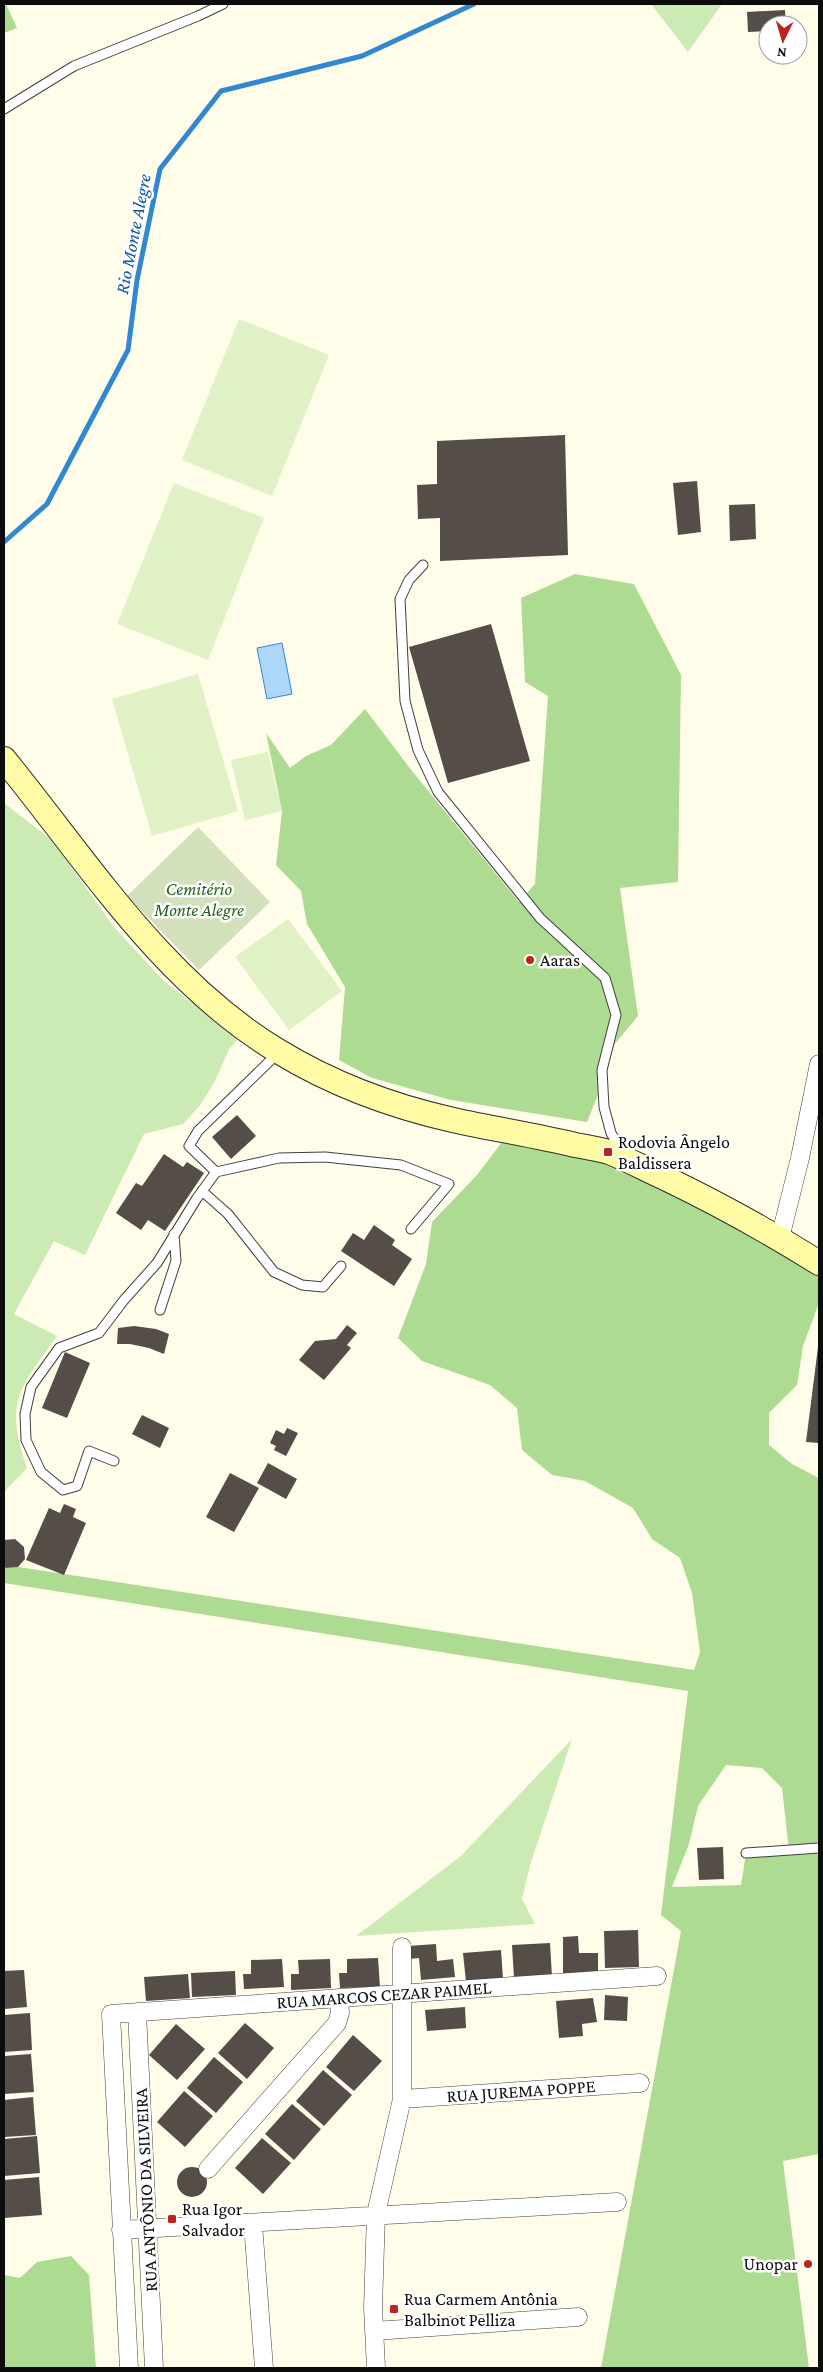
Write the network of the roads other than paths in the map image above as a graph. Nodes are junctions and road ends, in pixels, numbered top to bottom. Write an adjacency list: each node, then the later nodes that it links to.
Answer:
1 (222, 4): 2 (lane)
2 (4, 109)
3 (423, 566): 7 (lane)
4 (4, 759): 5 (street)
5 (279, 1052): 7 (street); 8 (lane)
6 (819, 1064): 12 (street)
7 (627, 1161): 12 (street)
8 (216, 1172): 9 (lane); 10 (lane)
9 (202, 1191): 11 (lane); 14 (lane)
10 (411, 1229)
11 (174, 1234): 15 (lane); 16 (lane)
12 (780, 1238): 13 (street)
13 (819, 1263)
14 (341, 1266)
15 (160, 1310)
16 (114, 1461)
17 (819, 1848): 18 (lane)
18 (746, 1853)
19 (402, 1946): 21 (street)
20 (657, 1976): 21 (street, RUA MARCOS CEZAR PAIMEL)
21 (402, 1994): 22 (street, RUA MARCOS CEZAR PAIMEL); 26 (street)
22 (340, 1998): 23 (street, RUA MARCOS CEZAR PAIMEL); 27 (street)
23 (137, 2012): 24 (street, RUA MARCOS CEZAR PAIMEL); 31 (street, RUA ANTÔNIO DA SILVEIRA)
24 (111, 2014): 32 (street, RUA ANTÔNIO DA SILVEIRA)
25 (640, 2083): 26 (street, RUA JUREMA POPPE)
26 (402, 2099): 29 (street)
27 (208, 2169)
28 (616, 2202): 29 (street)
29 (376, 2214): 30 (street); 34 (street)
30 (253, 2224): 31 (street); 37 (street)
31 (147, 2229): 32 (street); 36 (street, RUA ANTÔNIO DA SILVEIRA)
32 (122, 2230): 35 (street, RUA ANTÔNIO DA SILVEIRA)
33 (578, 2317): 34 (street)
34 (374, 2330): 38 (street)
35 (129, 2368)
36 (154, 2368)
37 (264, 2368)
38 (376, 2368)

